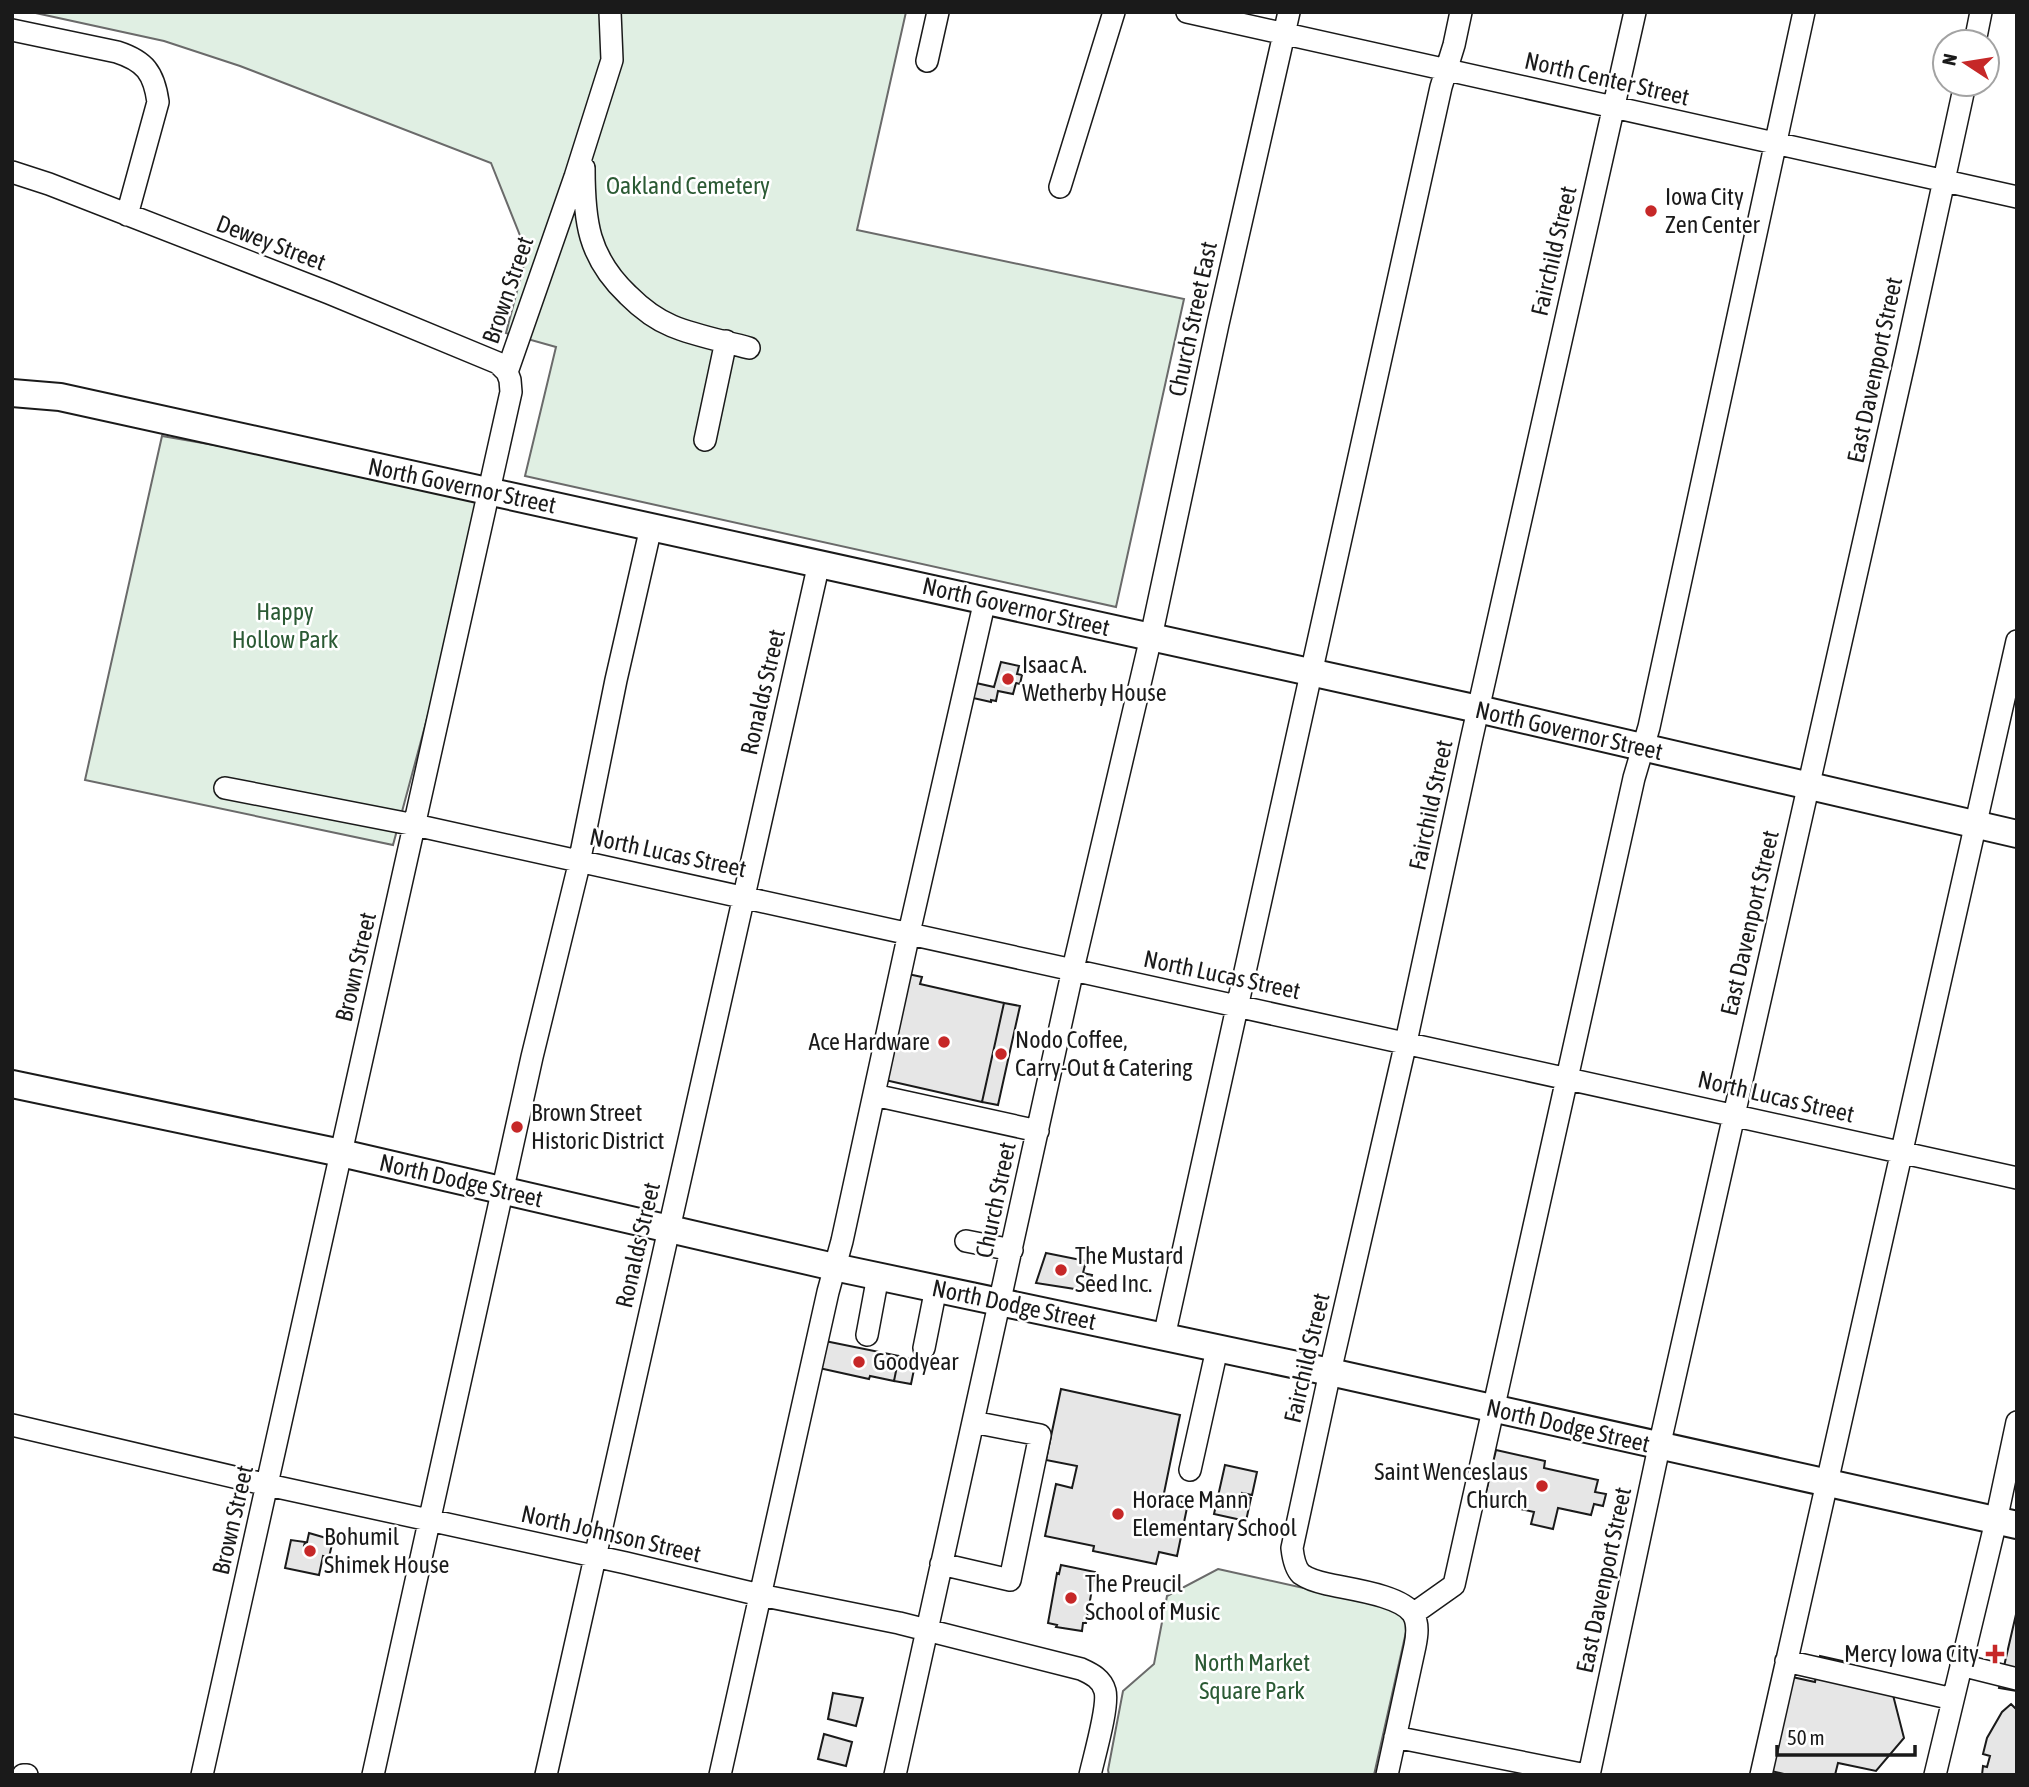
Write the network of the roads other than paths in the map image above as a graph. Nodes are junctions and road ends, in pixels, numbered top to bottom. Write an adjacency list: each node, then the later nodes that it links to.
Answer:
1 (610, 12): 16 (street, Brown Street)
2 (938, 12): 11 (street)
3 (1114, 12): 19 (street)
4 (1187, 12): 10 (street, North Center Street)
5 (1289, 12): 10 (street, Church Street East)
6 (1461, 12): 12 (street)
7 (1635, 12): 14 (street, Fairchild Street)
8 (1804, 12): 15 (street)
9 (16, 24): 21 (street)
10 (1284, 34): 12 (street, North Center Street); 31 (street, Church Street East)
11 (927, 61)
12 (1446, 70): 14 (street, North Center Street); 33 (street)
13 (1962, 98): 18 (street, East Davenport Street)
14 (1613, 107): 15 (street, North Center Street); 34 (street, Fairchild Street)
15 (1775, 143): 18 (street, North Center Street); 35 (street)
16 (584, 147): 22 (street); 24 (street, Brown Street)
17 (12, 172): 21 (street, Dewey Street)
18 (1943, 180): 20 (street, North Center Street); 36 (street, East Davenport Street)
19 (1060, 187)
20 (2017, 197)
21 (127, 215): 24 (street, Dewey Street)
22 (726, 341): 23 (street); 26 (street)
23 (749, 348)
24 (507, 372): 27 (street, Brown Street)
25 (12, 393): 27 (main road, North Governor Street)
26 (705, 440)
27 (488, 492): 28 (main road, North Governor Street); 39 (street, Brown Street)
28 (651, 527): 29 (main road, North Governor Street); 41 (street)
29 (819, 563): 30 (main road, North Governor Street); 42 (street, Ronalds Street)
30 (985, 600): 31 (main road, North Governor Street); 43 (street)
31 (1151, 637): 33 (main road, North Governor Street); 44 (street, Church Street)
32 (2017, 641): 38 (street)
33 (1311, 672): 34 (main road, North Governor Street); 45 (street)
34 (1478, 709): 35 (main road, North Governor Street); 46 (street, Fairchild Street)
35 (1643, 748): 36 (main road, North Governor Street); 47 (street)
36 (1808, 787): 38 (main road, North Governor Street); 50 (street, East Davenport Street)
37 (225, 788): 39 (street, North Lucas Street)
38 (1976, 824): 40 (main road, North Governor Street); 52 (street)
39 (415, 825): 41 (street, North Lucas Street); 53 (street, Brown Street)
40 (2017, 834)
41 (579, 861): 42 (street, North Lucas Street); 55 (street)
42 (743, 897): 43 (street, North Lucas Street); 56 (street, Ronalds Street)
43 (909, 933): 44 (street, North Lucas Street); 49 (street)
44 (1073, 969): 45 (street, North Lucas Street); 51 (street, Church Street)
45 (1237, 1005): 46 (street, North Lucas Street); 64 (street)
46 (1406, 1042): 47 (street, North Lucas Street); 67 (street, Fairchild Street)
47 (1567, 1078): 50 (street, North Lucas Street); 68 (street)
48 (12, 1084): 53 (main road, North Dodge Street)
49 (874, 1095): 51 (street); 59 (street)
50 (1734, 1115): 52 (street, North Lucas Street); 72 (street, East Davenport Street)
51 (1038, 1131): 58 (street, Church Street)
52 (1901, 1152): 54 (street, North Lucas Street); 74 (street)
53 (341, 1153): 55 (main road, North Dodge Street); 75 (street, Brown Street)
54 (2017, 1178)
55 (503, 1190): 56 (main road, North Dodge Street); 76 (street)
56 (669, 1228): 59 (main road, North Dodge Street); 78 (street, Ronalds Street)
57 (966, 1241): 58 (street)
58 (1012, 1250): 62 (street, Church Street)
59 (834, 1267): 60 (main road, North Dodge Street); 80 (street)
60 (878, 1276): 61 (main road, North Dodge Street); 63 (street)
61 (936, 1288): 62 (main road, North Dodge Street); 65 (street)
62 (1000, 1302): 64 (main road, North Dodge Street); 69 (street, Church Street)
63 (867, 1335)
64 (1164, 1337): 66 (main road, North Dodge Street)
65 (924, 1348)
66 (1217, 1349): 67 (main road, North Dodge Street); 73 (street)
67 (1330, 1372): 68 (main road, North Dodge Street); 81 (street, Fairchild Street)
68 (1493, 1409): 72 (main road, North Dodge Street); 81 (street)
69 (973, 1422): 79 (street, Church Street); 79 (street)
70 (2017, 1422): 77 (street)
71 (12, 1425): 75 (street, North Johnson Street)
72 (1659, 1447): 74 (main road, North Dodge Street); 95 (street, East Davenport Street)
73 (1190, 1470)
74 (1827, 1484): 77 (main road, North Dodge Street); 83 (street)
75 (268, 1485): 76 (street, North Johnson Street); 88 (street, Brown Street)
76 (430, 1520): 78 (street, North Johnson Street); 89 (street)
77 (2006, 1523): 84 (street)
78 (595, 1556): 80 (street, North Johnson Street); 90 (street, Ronalds Street)
79 (941, 1564): 82 (street, Church Street)
80 (760, 1595): 82 (street, North Johnson Street); 91 (street)
81 (1413, 1614): 87 (street)
82 (927, 1629): 92 (street, Church Street); 93 (street, North Johnson Street)
83 (1786, 1661): 86 (street); 96 (street)
84 (1961, 1665): 85 (street); 86 (street)
85 (2017, 1679)
86 (1953, 1699): 97 (street)
87 (1395, 1737): 94 (street); 95 (street)
88 (202, 1775)
89 (373, 1775)
90 (546, 1775)
91 (720, 1775)
92 (895, 1775)
93 (1090, 1775)
94 (1387, 1775)
95 (1588, 1775)
96 (1760, 1775)
97 (1935, 1775)

